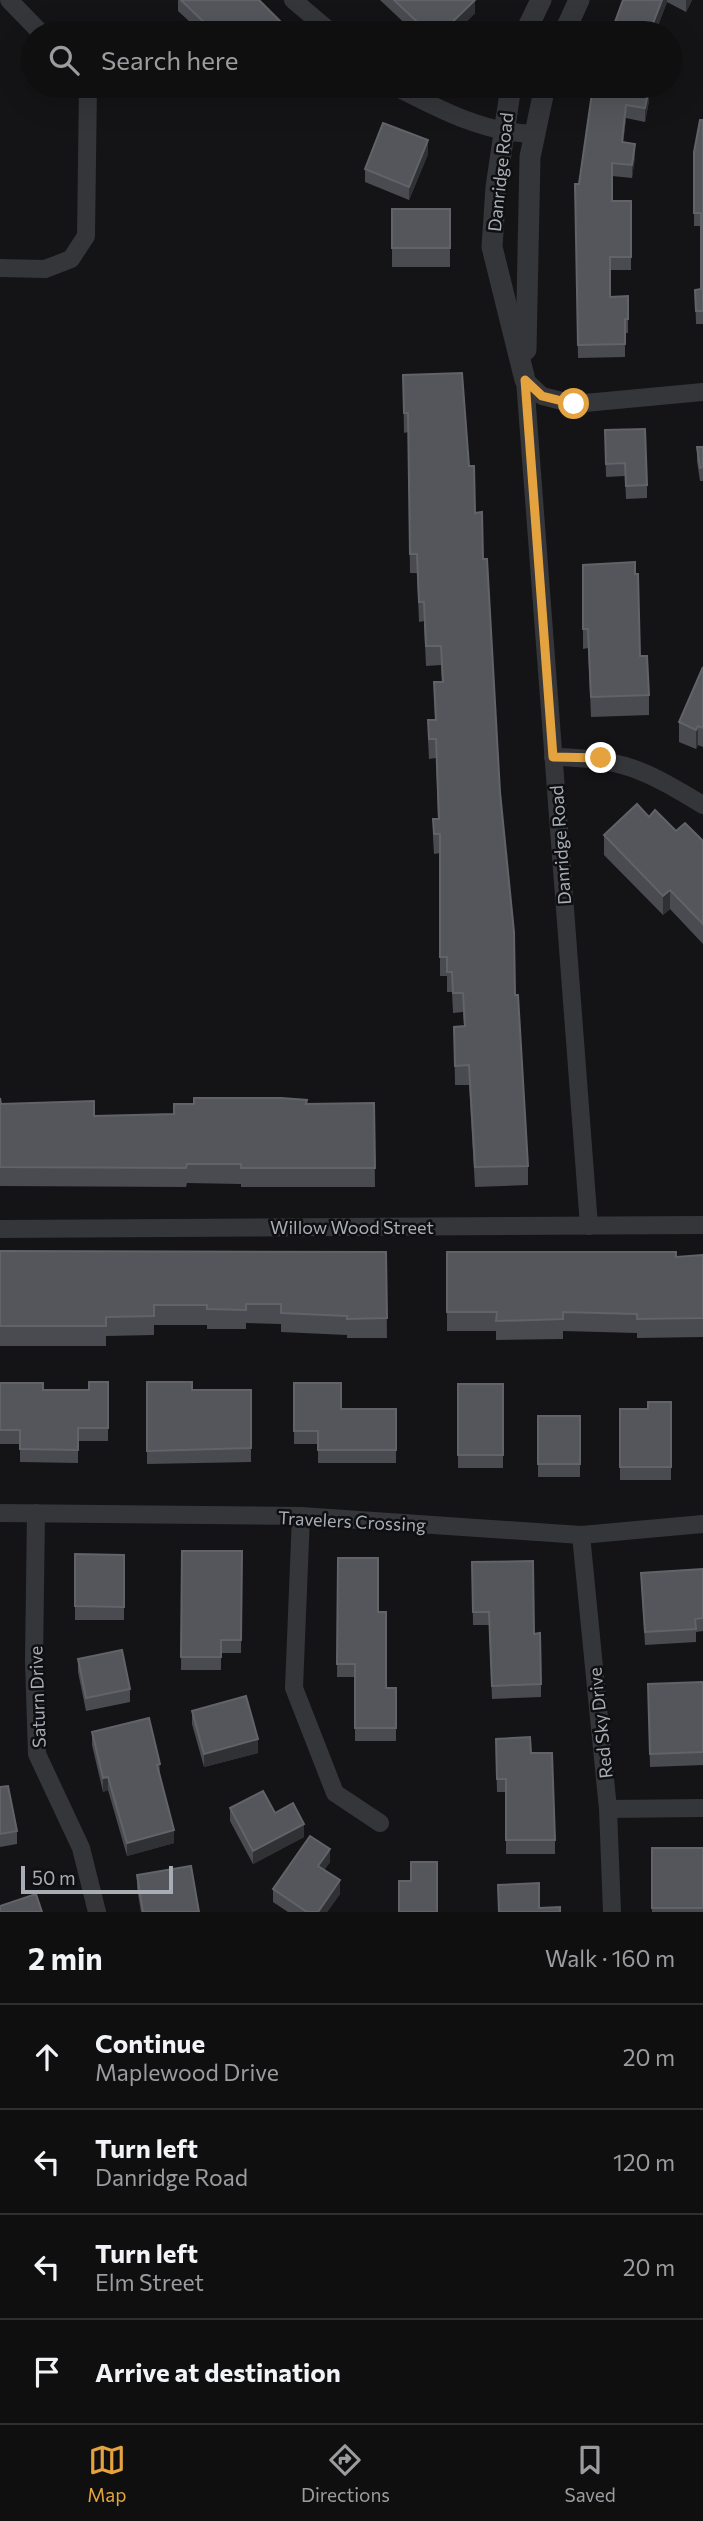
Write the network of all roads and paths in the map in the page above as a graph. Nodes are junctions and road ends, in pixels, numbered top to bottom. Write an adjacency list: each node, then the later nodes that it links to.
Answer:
1 (9, 0): 5 (street)
2 (293, 0): 6 (street)
3 (541, 0): 7 (street)
4 (579, 0): 8 (street)
5 (29, 21)
6 (318, 21)
7 (531, 21)
8 (569, 21)
9 (88, 98): 15 (street)
10 (417, 98): 13 (street)
11 (509, 98): 13 (street, Danridge Road)
12 (542, 98): 14 (street, Danridge Road)
13 (503, 133): 14 (street); 16 (street, Danridge Road)
14 (534, 134): 16 (street, Danridge Road)
15 (0, 268)
16 (525, 380): 17 (street); 18 (street, Danridge Road)
17 (703, 392)
18 (553, 757): 19 (street); 21 (street, Danridge Road)
19 (703, 805)
20 (703, 1225): 21 (street, Willow Wood Street)
21 (589, 1226): 22 (street, Willow Wood Street)
22 (0, 1229)
23 (37, 1513): 24 (street, Travelers Crossing); 25 (street, Travelers Crossing); 31 (street, Saturn Drive)
24 (0, 1514)
25 (301, 1516): 27 (street, Travelers Crossing); 30 (street)
26 (703, 1524): 27 (street, Travelers Crossing)
27 (581, 1535): 28 (street, Red Sky Drive)
28 (608, 1808): 29 (street); 32 (street, Red Sky Drive)
29 (703, 1808)
30 (380, 1824)
31 (97, 1912)
32 (612, 1912)

